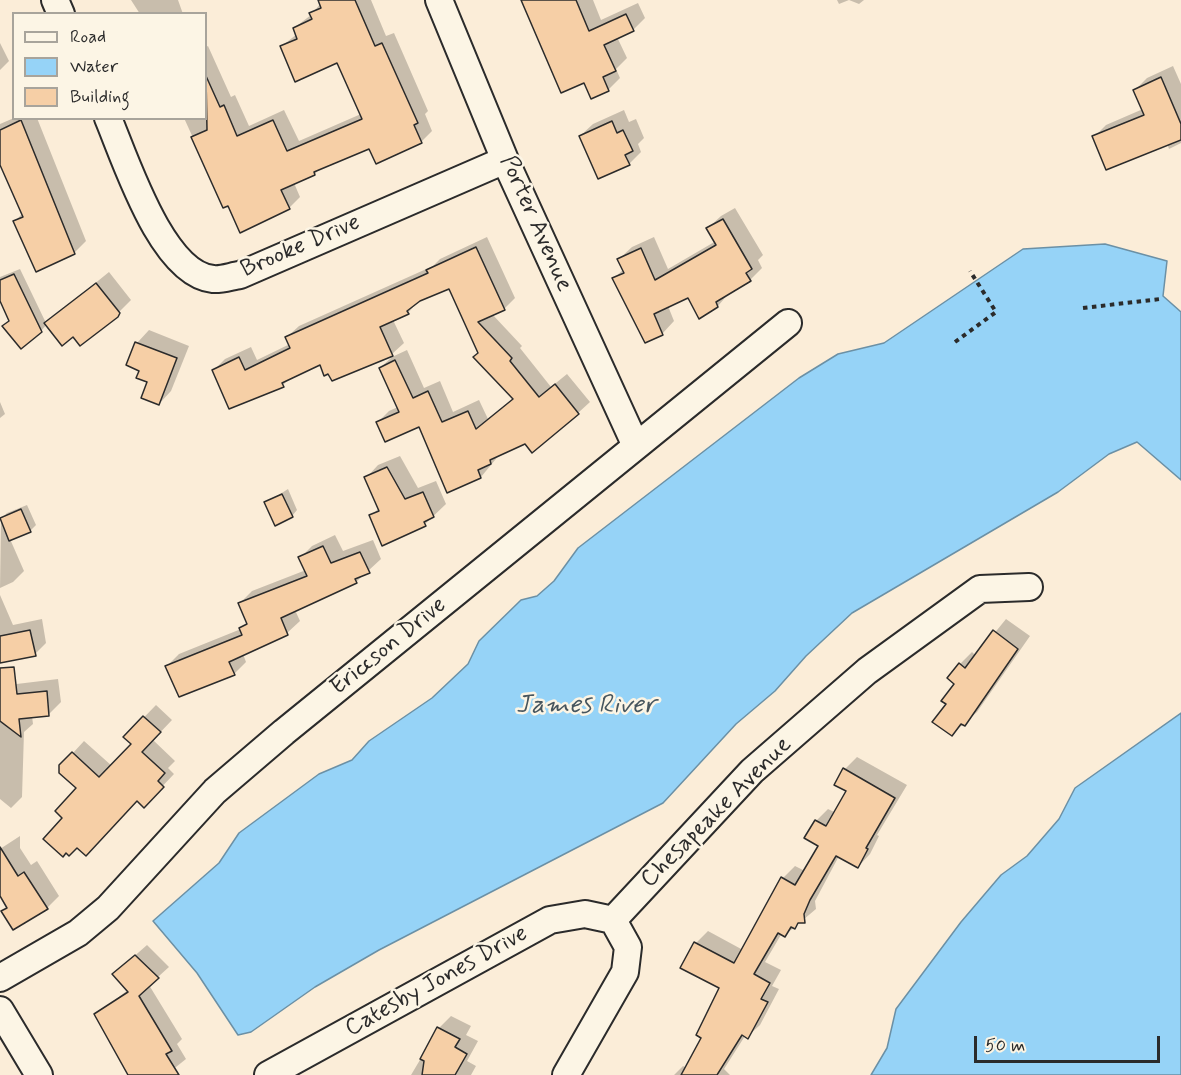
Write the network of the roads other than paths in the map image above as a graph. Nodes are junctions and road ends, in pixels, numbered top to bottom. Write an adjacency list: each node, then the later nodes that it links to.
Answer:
1 (439, 0): 3 (street, Porter Avenue)
2 (109, 120): 3 (street, Brooke Drive)
3 (505, 160): 5 (street, Porter Avenue)
4 (788, 323): 5 (street, Ericcson Drive)
5 (636, 446): 8 (street, Ericcson Drive)
6 (1029, 587): 7 (street, Chesapeake Avenue)
7 (613, 920): 11 (street, Catesby Jones Drive); 12 (street)
8 (0, 978)
9 (0, 1010): 10 (street)
10 (39, 1075)
11 (268, 1075)
12 (566, 1075)

